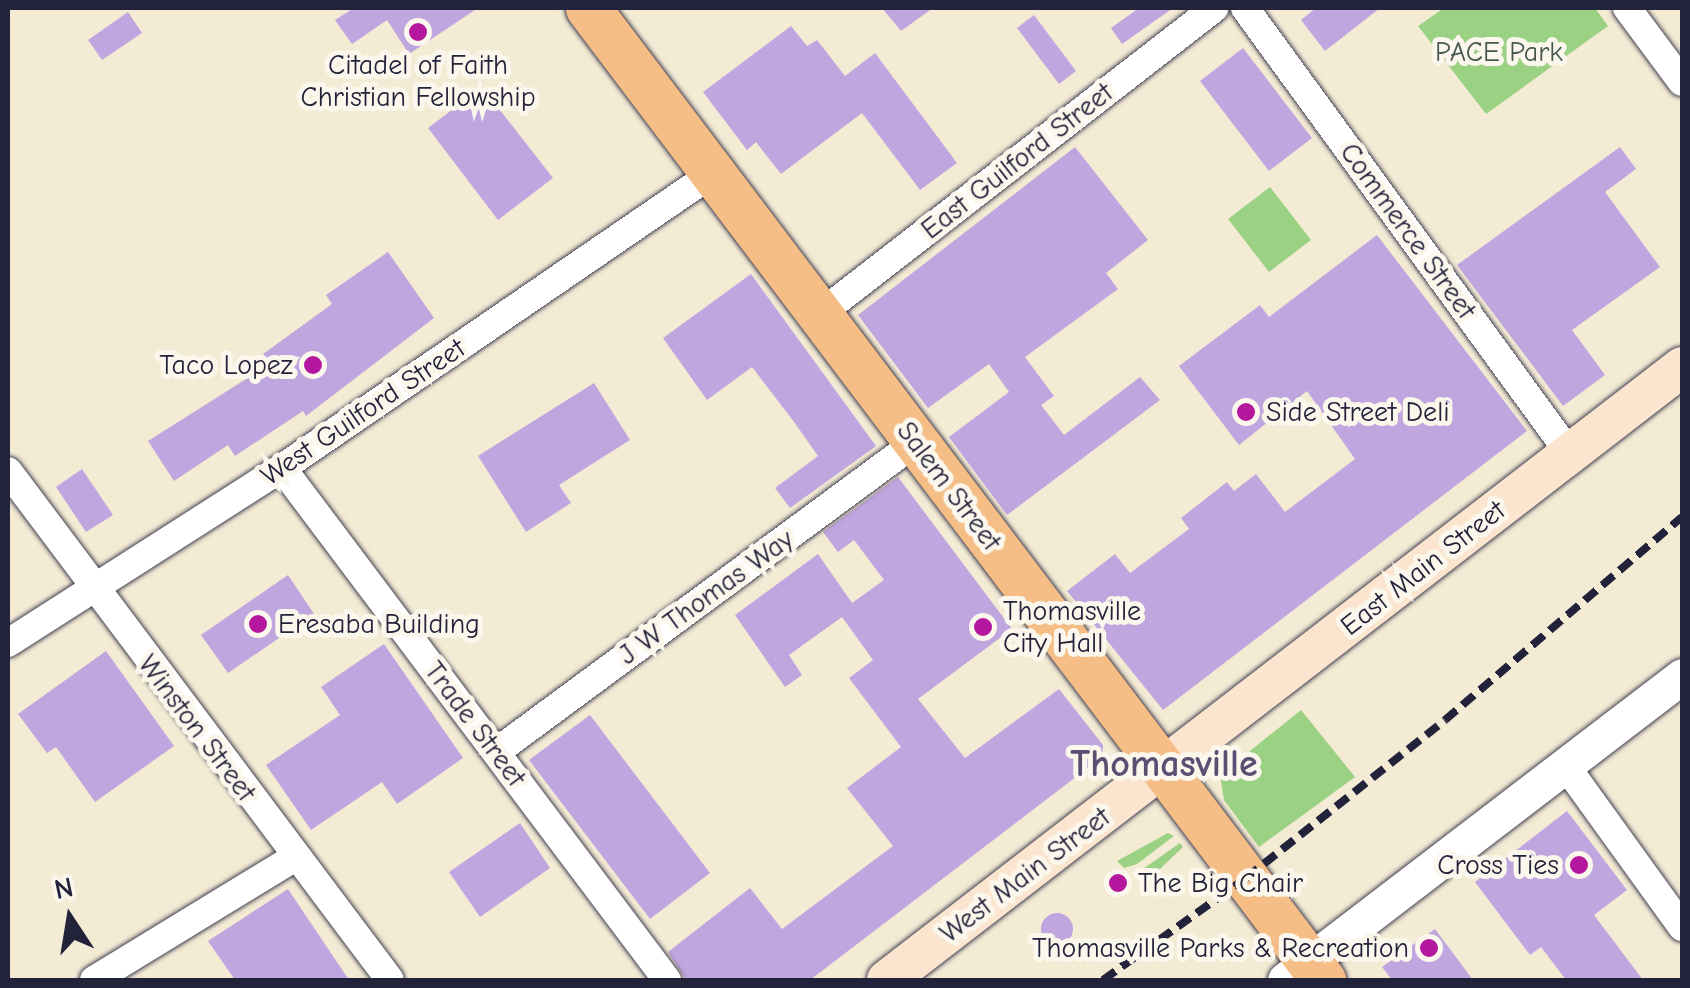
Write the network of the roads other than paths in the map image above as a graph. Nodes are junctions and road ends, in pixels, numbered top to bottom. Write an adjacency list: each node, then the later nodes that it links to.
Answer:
1 (588, 8): 6 (main road, Salem Street)
2 (1214, 8): 7 (street, East Guilford Street)
3 (1245, 8): 10 (street, Commerce Street)
4 (1627, 8): 5 (street)
5 (1682, 82)
6 (713, 173): 7 (main road, Salem Street); 11 (street, West Guilford Street)
7 (820, 314): 9 (main road, Salem Street)
8 (1682, 367): 10 (main road, East Main Street)
9 (916, 442): 16 (street, J W Thomas Way); 18 (main road, Salem Street)
10 (1570, 454): 18 (main road, East Main Street)
11 (282, 468): 13 (street, West Guilford Street); 16 (street, Trade Street)
12 (8, 471): 13 (street, Winston Street)
13 (93, 588): 14 (street, West Guilford Street); 19 (street, Winston Street)
14 (8, 644)
15 (1682, 676): 17 (street)
16 (496, 752): 24 (street, Trade Street)
17 (1568, 769): 20 (street); 21 (street)
18 (1164, 770): 21 (main road, Salem Street); 25 (main road, West Main Street)
19 (294, 858): 22 (street); 23 (street, Winston Street)
20 (1682, 926)
21 (1306, 975)
22 (94, 980)
23 (390, 980)
24 (666, 980)
25 (887, 980)

